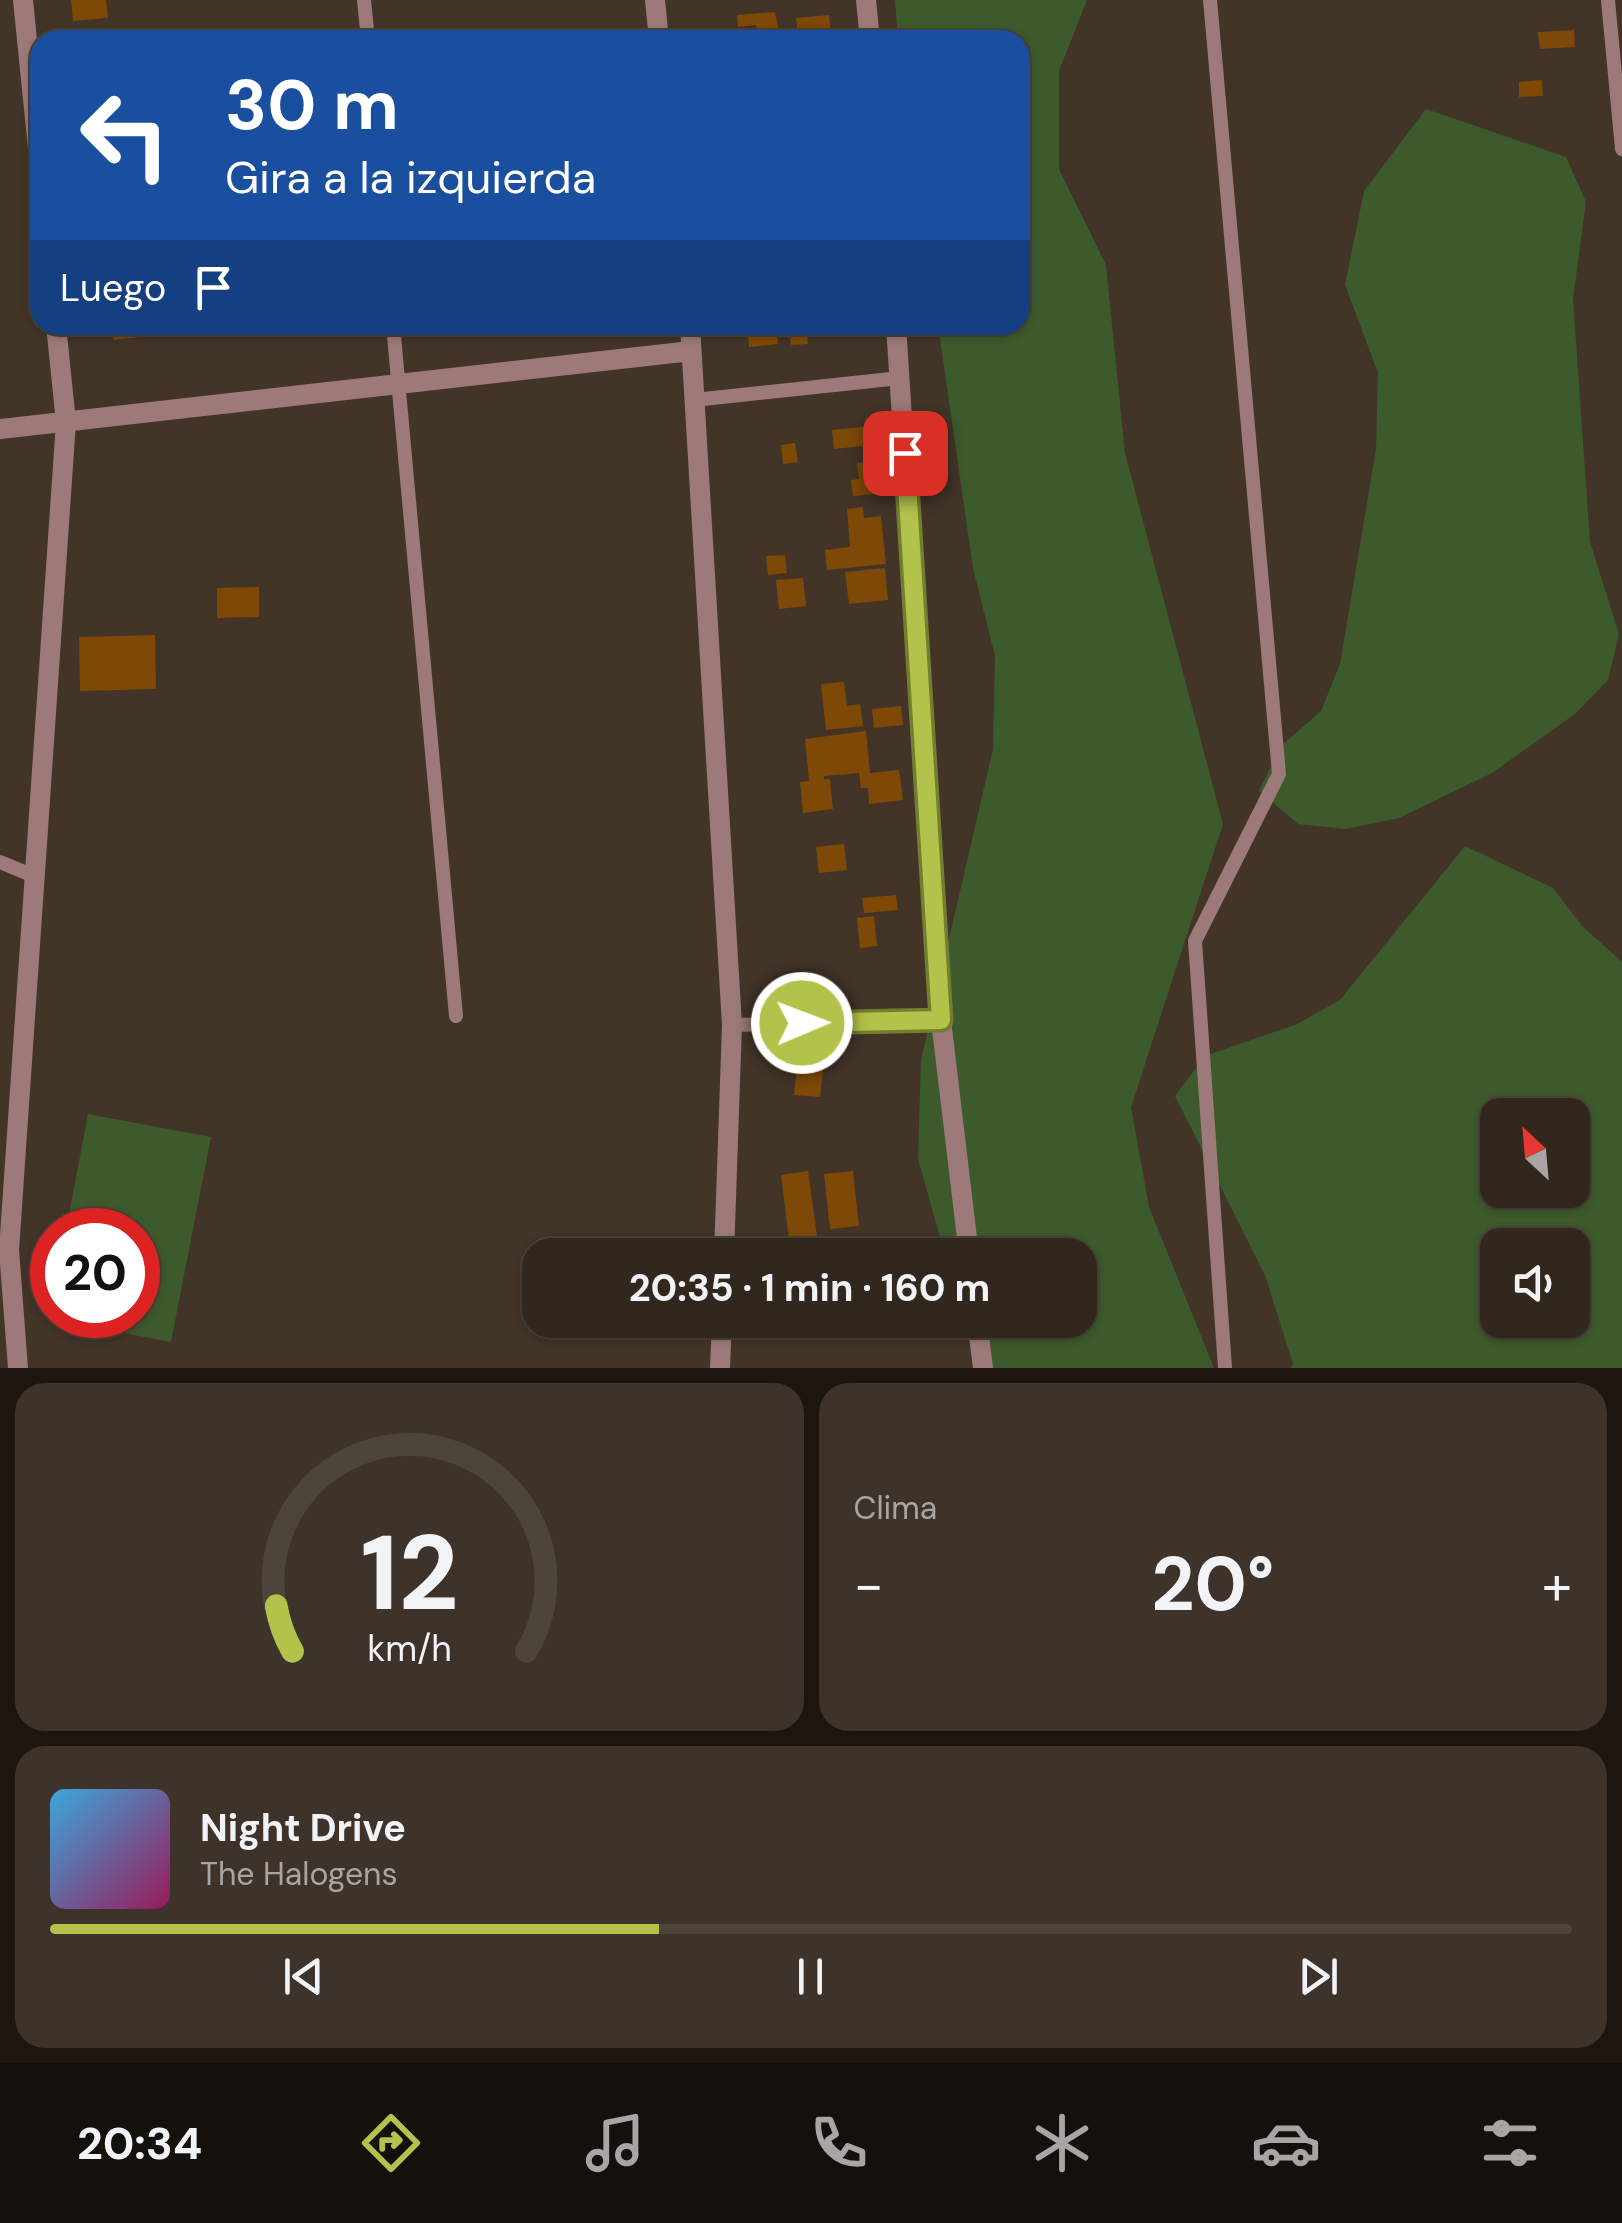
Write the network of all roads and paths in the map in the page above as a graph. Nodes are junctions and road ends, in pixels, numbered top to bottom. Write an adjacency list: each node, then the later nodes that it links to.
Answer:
1 (23, 0): 10 (street)
2 (364, 0): 7 (lane)
3 (655, 0): 8 (street)
4 (866, 0): 9 (street)
5 (1210, 0): 35 (lane)
6 (1608, 0): 11 (lane)
7 (367, 30)
8 (659, 30)
9 (869, 30)
10 (30, 69)
11 (1622, 149)
12 (57, 335): 20 (street)
13 (394, 335): 18 (lane)
14 (690, 335): 16 (street)
15 (897, 335): 17 (street)
16 (691, 351): 18 (street); 19 (street)
17 (900, 378): 19 (lane); 25 (street)
18 (398, 384): 20 (street); 24 (lane)
19 (694, 400): 26 (street)
20 (66, 422): 21 (street); 23 (street)
21 (0, 429)
22 (0, 862): 23 (lane)
23 (36, 876): 27 (street)
24 (456, 1016)
25 (941, 1020): 26 (lane); 29 (street)
26 (732, 1025): 28 (street)
27 (8, 1173): 32 (street)
28 (725, 1238)
29 (968, 1238)
30 (721, 1338): 33 (street)
31 (980, 1338): 34 (street)
32 (18, 1368)
33 (720, 1368)
34 (983, 1368)
35 (1225, 1368)

